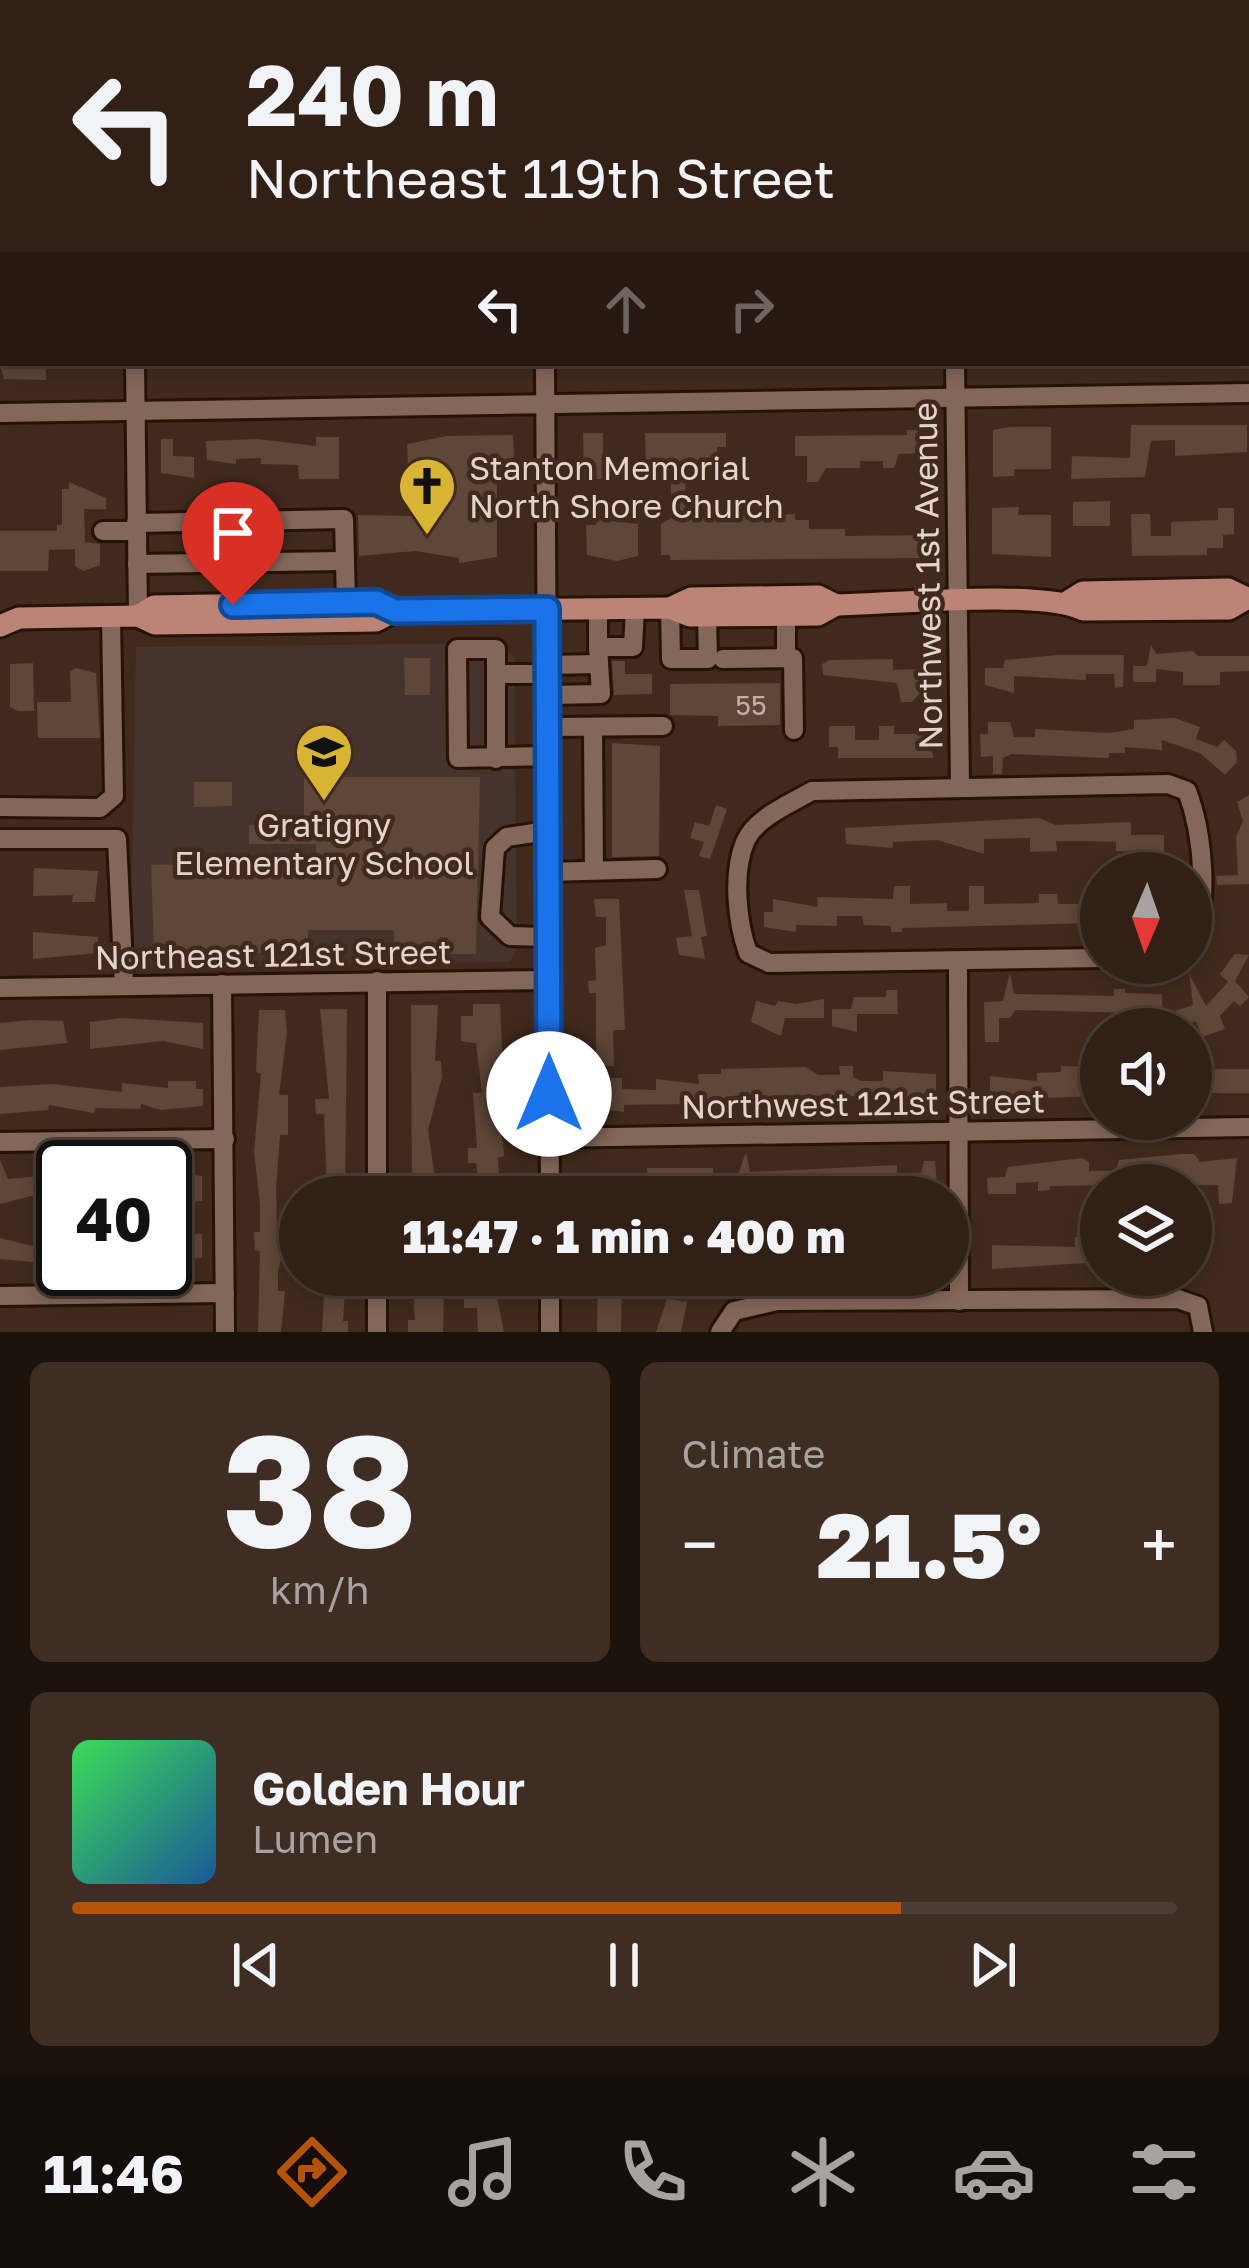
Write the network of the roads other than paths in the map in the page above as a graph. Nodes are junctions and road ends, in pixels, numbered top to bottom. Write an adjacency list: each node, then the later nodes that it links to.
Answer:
1 (135, 366): 7 (street)
2 (545, 366): 6 (street)
3 (955, 366): 5 (street, Northwest 1st Avenue)
4 (1249, 393): 5 (street)
5 (955, 395): 6 (street); 15 (street, Northwest 1st Avenue)
6 (546, 403): 7 (street); 19 (street)
7 (134, 412): 8 (street); 9 (street)
8 (0, 413)
9 (136, 527): 10 (street); 11 (street); 12 (street)
10 (103, 531)
11 (345, 561): 12 (street); 14 (street)
12 (137, 564): 24 (street)
13 (1248, 598): 15 (main road)
14 (346, 603): 21 (main road); 24 (main road)
15 (957, 603): 16 (main road); 39 (street, Northwest 1st Avenue)
16 (836, 605): 18 (main road); 22 (main road)
17 (635, 608): 18 (main road); 20 (main road); 27 (street)
18 (670, 608): 25 (main road); 25 (street)
19 (547, 609): 20 (main road); 21 (main road); 30 (street)
20 (598, 609): 27 (street)
21 (395, 611): 24 (main road)
22 (786, 615): 25 (main road); 28 (street)
23 (111, 616): 24 (main road); 26 (main road); 40 (street)
24 (138, 616)
25 (707, 616)
26 (6, 617)
27 (599, 656): 30 (street); 32 (street)
28 (786, 658): 29 (street); 36 (street)
29 (723, 659)
30 (547, 670): 31 (street); 32 (street)
31 (496, 674): 38 (street); 38 (street)
32 (547, 694): 34 (street)
33 (663, 726): 35 (street)
34 (547, 727): 35 (street); 37 (street)
35 (592, 727): 45 (street)
36 (794, 730)
37 (548, 756): 38 (street); 41 (street)
38 (496, 759)
39 (960, 788): 43 (street); 49 (street)
40 (0, 807)
41 (547, 831): 46 (street); 47 (street)
42 (0, 838): 53 (street)
43 (1198, 852)
44 (657, 869): 45 (street)
45 (594, 870): 46 (street)
46 (548, 872): 47 (street)
47 (548, 937): 51 (street)
48 (1080, 959): 49 (street)
49 (958, 962): 56 (street)
50 (377, 980): 51 (street, Northeast 121st Street); 52 (street, Northeast 121st Street); 60 (street)
51 (548, 980): 57 (street)
52 (222, 984): 53 (street, Northeast 121st Street); 58 (street)
53 (124, 986): 54 (street, Northeast 121st Street)
54 (0, 988)
55 (1249, 1127): 56 (street, Northwest 121st Street)
56 (960, 1131): 57 (street, Northwest 121st Street); 66 (street)
57 (549, 1138): 61 (street)
58 (225, 1139): 59 (street); 62 (street)
59 (0, 1142)
60 (377, 1176)
61 (550, 1176)
62 (225, 1293): 63 (street); 67 (street)
63 (0, 1296)
64 (377, 1296): 68 (street)
65 (550, 1296): 69 (street)
66 (959, 1301): 70 (street); 71 (street)
67 (225, 1332)
68 (376, 1332)
69 (550, 1332)
70 (720, 1332)
71 (1203, 1332)

